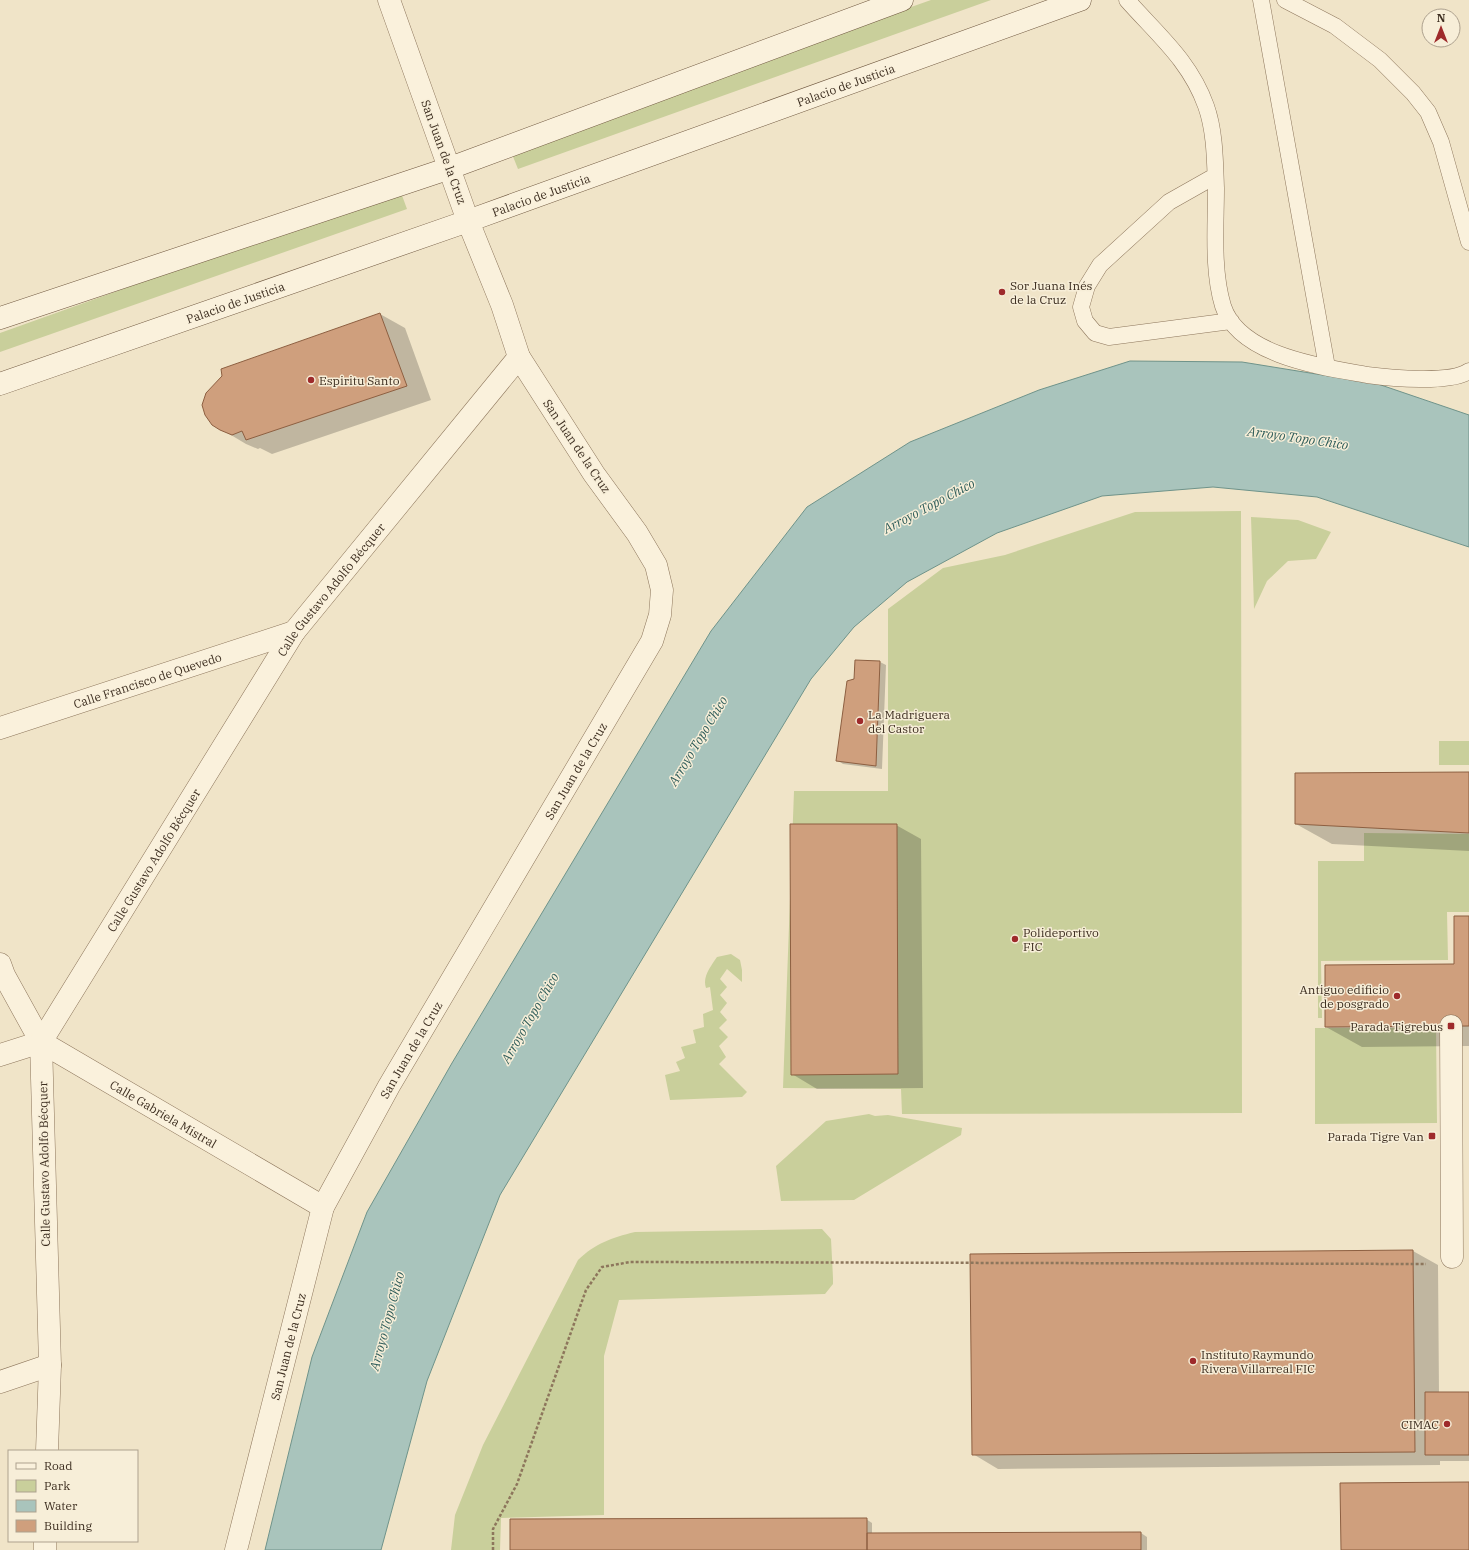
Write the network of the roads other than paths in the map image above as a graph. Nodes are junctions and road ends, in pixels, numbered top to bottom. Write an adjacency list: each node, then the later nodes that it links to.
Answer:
1 (389, 0): 7 (street, San Juan de la Cruz)
2 (902, 0): 7 (street)
3 (1080, 0): 9 (street, Palacio de Justicia)
4 (1127, 0): 8 (lane)
5 (1261, 0): 14 (lane)
6 (1285, 0): 10 (lane)
7 (450, 168): 9 (street, San Juan de la Cruz); 11 (street)
8 (1215, 176): 12 (lane); 12 (lane)
9 (468, 221): 13 (street, San Juan de la Cruz); 16 (street, Palacio de Justicia)
10 (1469, 242)
11 (0, 318)
12 (1231, 321): 14 (lane)
13 (519, 357): 17 (street, Calle Gustavo Adolfo Bécquer); 23 (street, San Juan de la Cruz)
14 (1327, 368): 15 (lane)
15 (1469, 371)
16 (0, 384)
17 (294, 632): 18 (street, Calle Francisco de Quevedo); 21 (street, Calle Gustavo Adolfo Bécquer)
18 (0, 728)
19 (0, 964): 21 (street)
20 (1451, 1026): 24 (street)
21 (41, 1042): 22 (street); 23 (street, Calle Gabriela Mistral); 25 (street, Calle Gustavo Adolfo Bécquer)
22 (0, 1055)
23 (323, 1207): 28 (street, San Juan de la Cruz)
24 (1452, 1257)
25 (50, 1366): 26 (street); 27 (street, Calle Gustavo Adolfo Bécquer)
26 (0, 1382)
27 (47, 1450)
28 (236, 1550)

